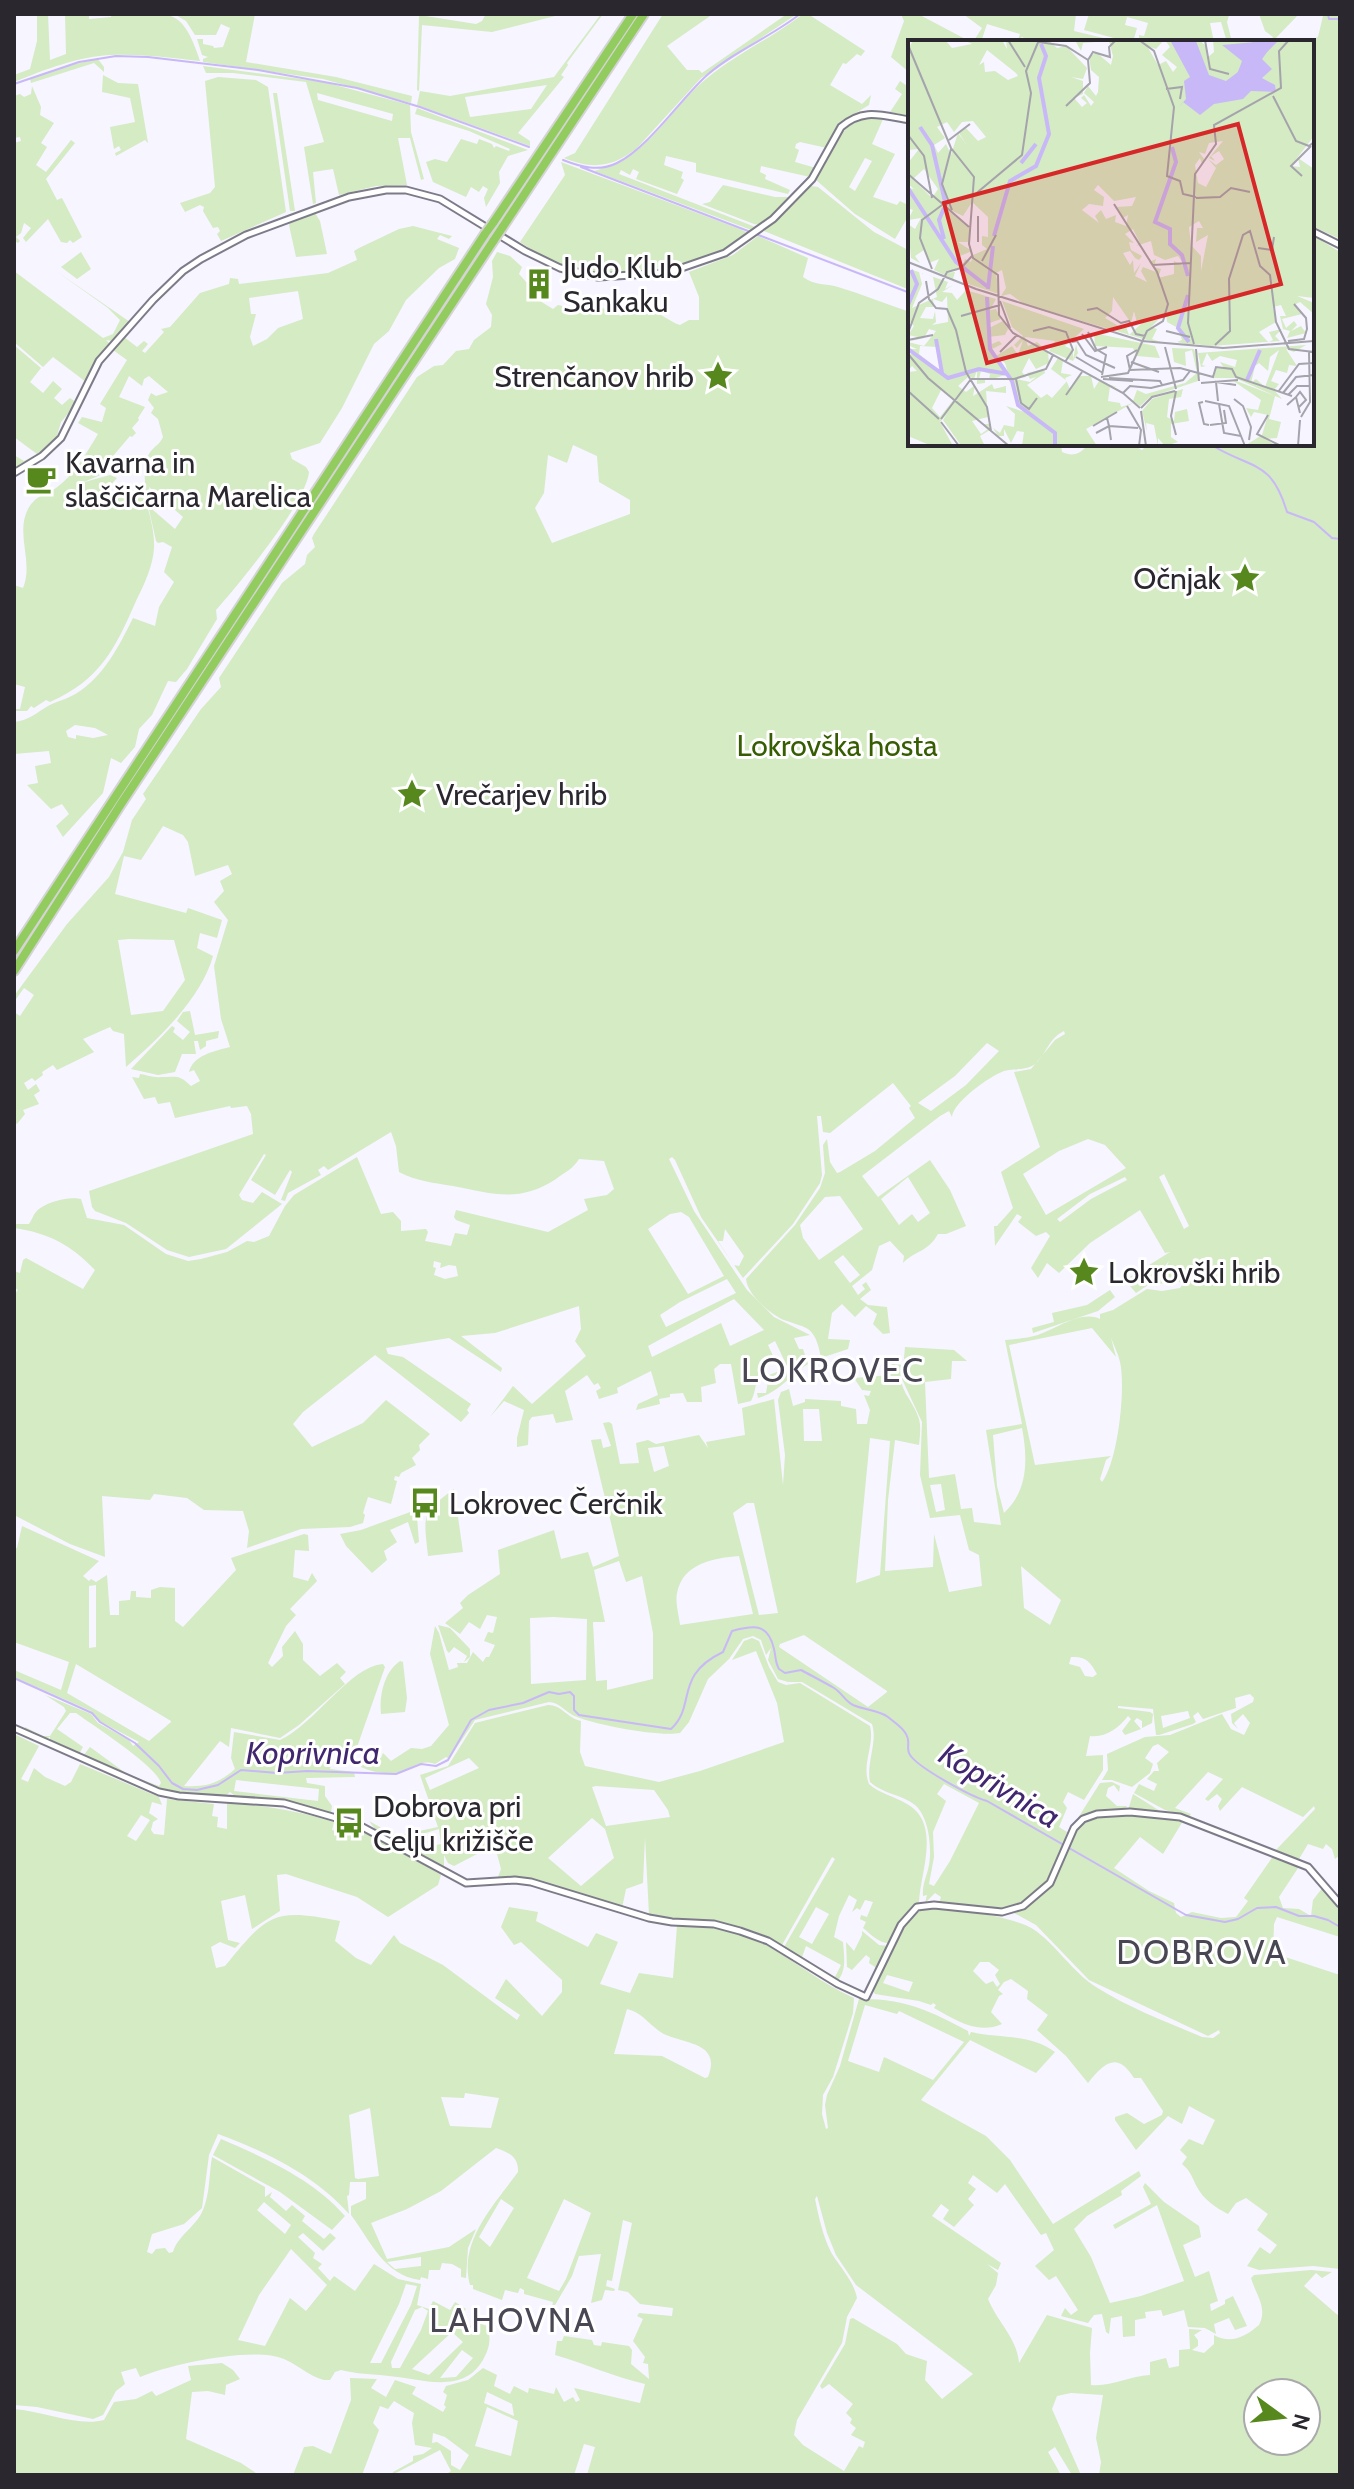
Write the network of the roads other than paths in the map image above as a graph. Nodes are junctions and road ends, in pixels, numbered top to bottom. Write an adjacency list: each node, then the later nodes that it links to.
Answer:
1 (633, 14): 7 (highway, bridge)
2 (644, 14): 8 (highway, bridge)
3 (908, 120): 6 (street)
4 (1314, 232): 5 (street)
5 (1340, 245)
6 (14, 473)
7 (14, 951)
8 (14, 971)
9 (14, 1728): 10 (street)
10 (1340, 1904)

